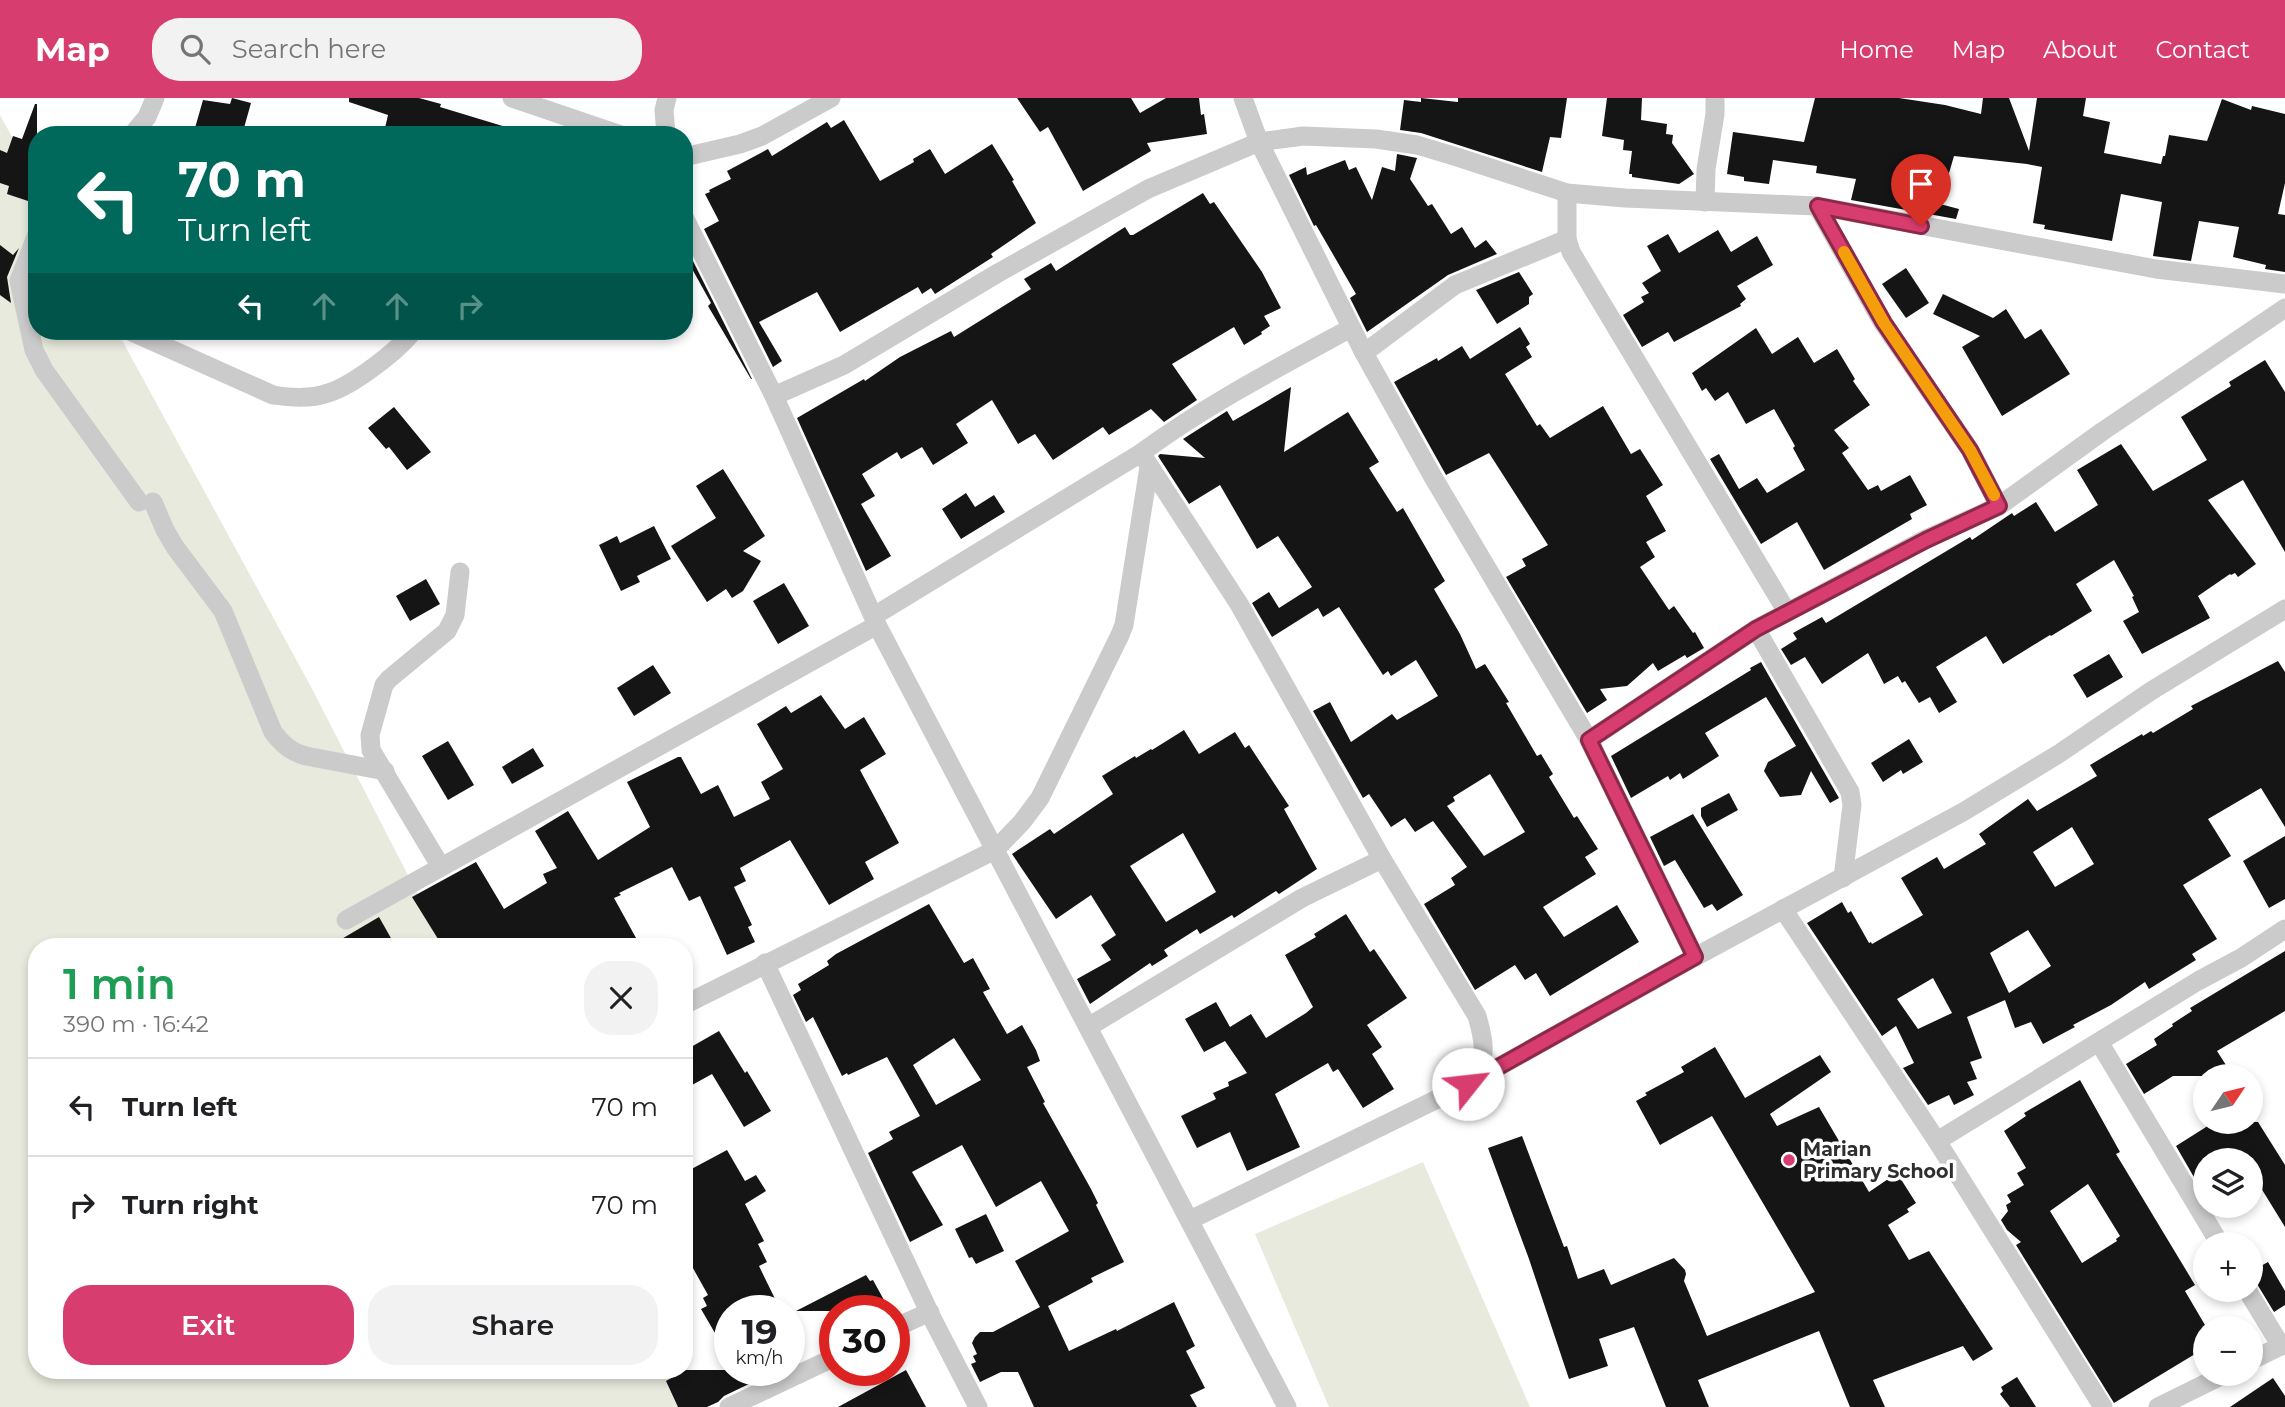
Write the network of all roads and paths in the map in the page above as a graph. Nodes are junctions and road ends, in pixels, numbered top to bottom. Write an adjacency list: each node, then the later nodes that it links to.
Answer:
1 (155, 98): 7 (street)
2 (512, 98): 8 (street)
3 (667, 98): 9 (street)
4 (831, 98): 11 (street)
5 (1243, 98): 10 (street)
6 (1715, 98): 13 (street)
7 (140, 126)
8 (594, 126)
9 (665, 126)
10 (1259, 142): 12 (street); 19 (street); 24 (street)
11 (693, 155)
12 (1567, 193): 13 (street); 16 (street)
13 (1705, 202): 14 (street)
14 (1818, 206): 17 (street); 26 (street)
15 (693, 235): 24 (street)
16 (1567, 239): 23 (street); 29 (street)
17 (2285, 284)
18 (2285, 308): 26 (street)
19 (1351, 328): 23 (street); 25 (street)
20 (33, 340): 33 (street)
21 (150, 340): 22 (street)
22 (404, 340)
23 (1364, 353): 32 (street)
24 (774, 396): 30 (street)
25 (1145, 460): 30 (street); 34 (street); 35 (street)
26 (1999, 506): 29 (street)
27 (460, 572): 33 (street)
28 (2285, 609): 37 (street)
29 (1787, 612): 31 (street)
30 (876, 620): 34 (street); 36 (street)
31 (1756, 629): 32 (street); 37 (street)
32 (1589, 740): 41 (street)
33 (385, 771): 36 (street)
34 (995, 850): 42 (street); 44 (street)
35 (1382, 859): 44 (street); 46 (street)
36 (441, 867): 39 (street)
37 (1843, 878): 38 (street)
38 (1783, 909): 41 (street); 47 (street)
39 (346, 920)
40 (2285, 929): 45 (street)
41 (1695, 957): 46 (street)
42 (765, 963): 43 (street); 51 (street)
43 (693, 1000)
44 (1090, 1026): 48 (street)
45 (2099, 1042): 47 (street); 49 (street)
46 (1468, 1084): 48 (street)
47 (1937, 1141): 60 (street)
48 (1190, 1220): 59 (street)
49 (2213, 1232)
50 (2255, 1302): 53 (street)
51 (930, 1312): 52 (street); 58 (street)
52 (910, 1321)
53 (2283, 1345): 54 (street)
54 (2263, 1355)
55 (819, 1365): 57 (street)
56 (2201, 1386): 61 (street)
57 (729, 1407)
58 (978, 1407)
59 (1287, 1407)
60 (2103, 1407)
61 (2158, 1407)

